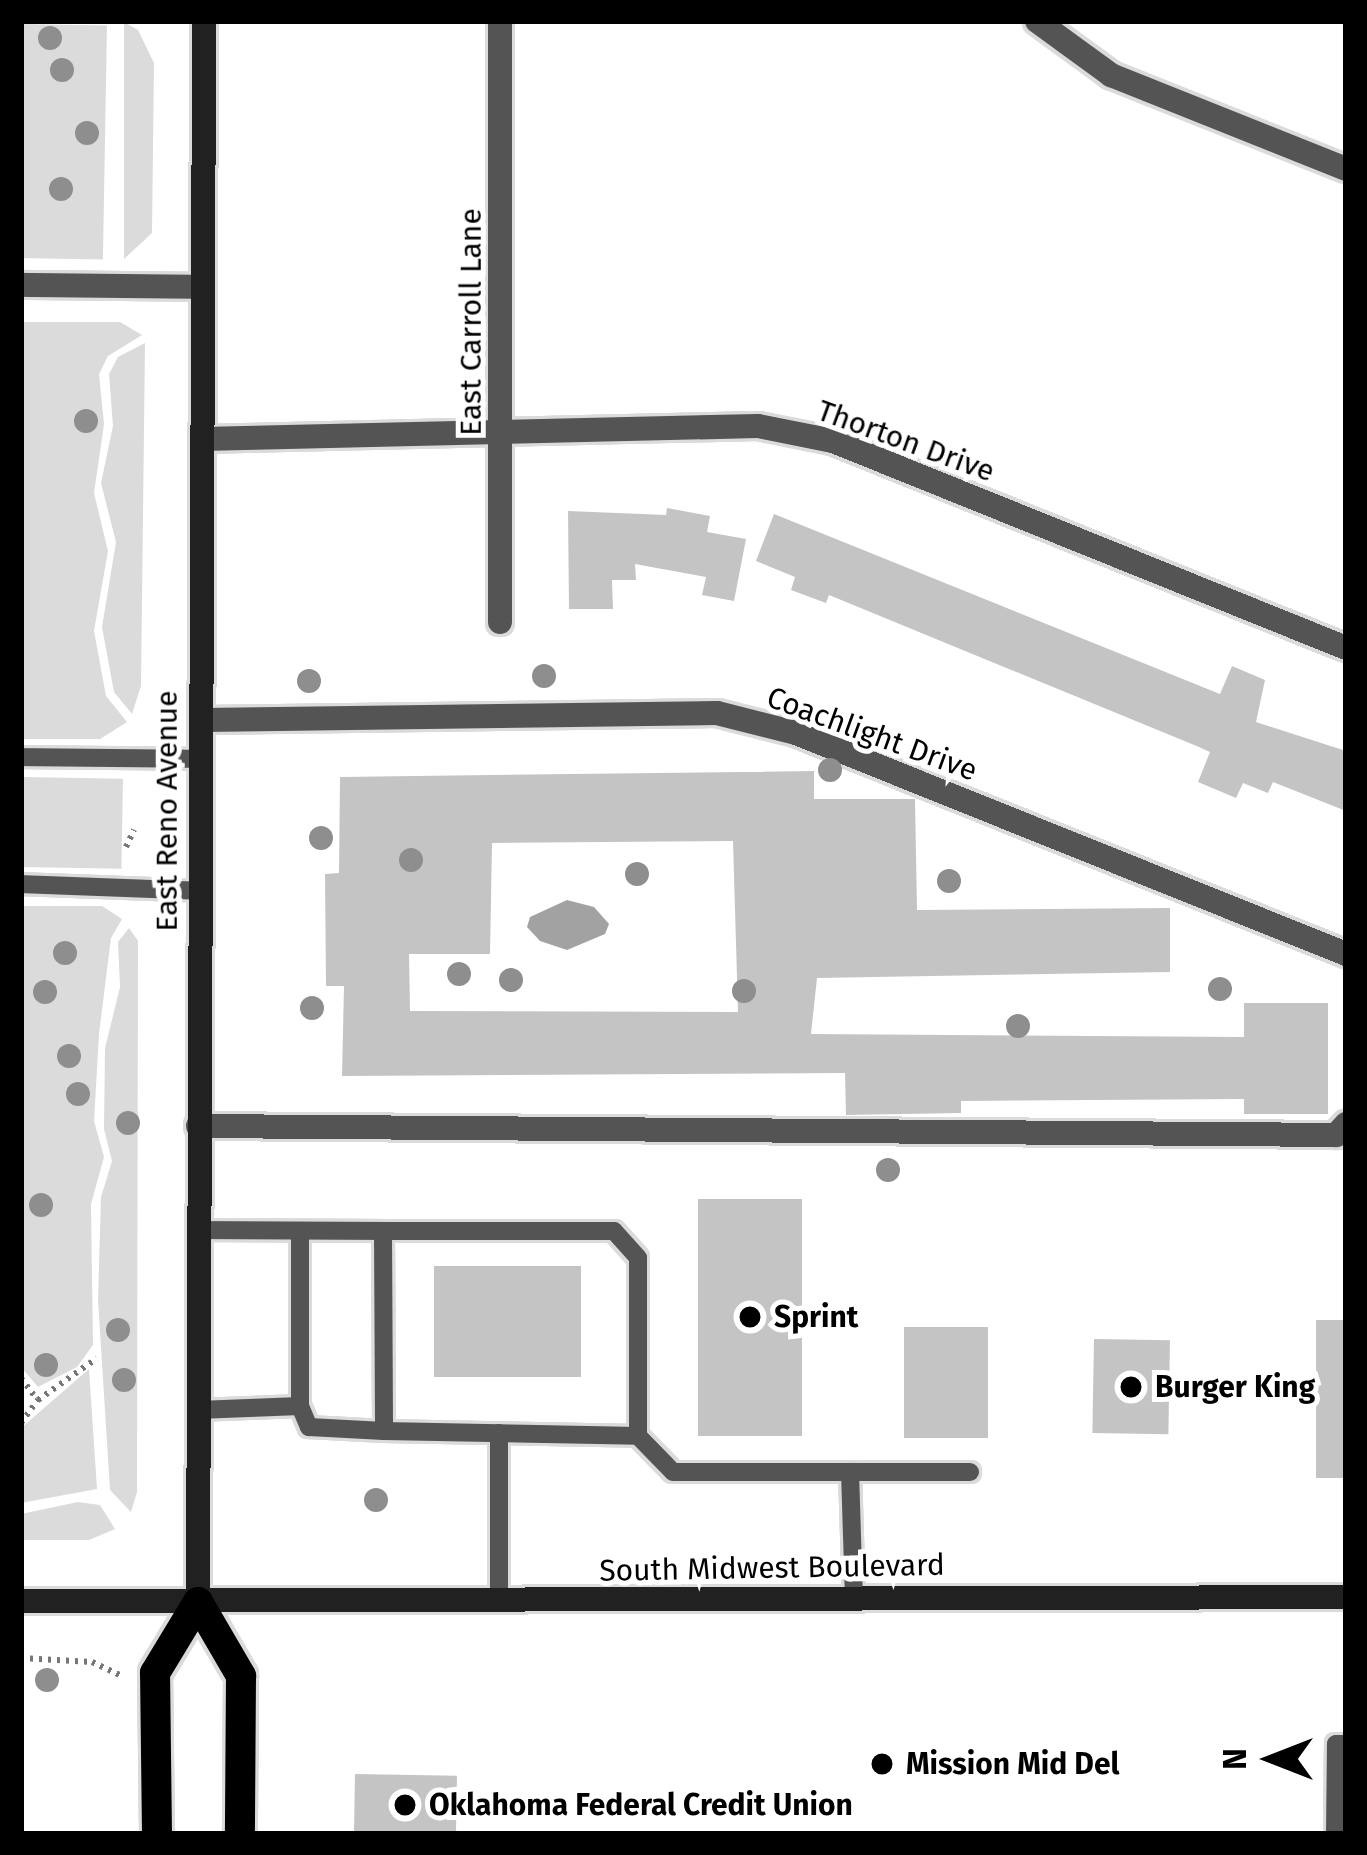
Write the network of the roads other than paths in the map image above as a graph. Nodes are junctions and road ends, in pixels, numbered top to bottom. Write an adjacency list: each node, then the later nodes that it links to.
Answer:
1 (204, 21): 6 (main road, East Reno Avenue)
2 (500, 21): 7 (street, East Carroll Lane)
3 (1037, 21): 4 (street)
4 (1346, 169)
5 (21, 285): 6 (street)
6 (202, 287): 8 (main road, East Reno Avenue)
7 (501, 436): 8 (street, Thorton Drive); 9 (street, East Carroll Lane); 10 (street, Thorton Drive)
8 (202, 439): 11 (main road, East Reno Avenue)
9 (500, 622)
10 (1346, 649)
11 (204, 720): 13 (main road, East Reno Avenue); 16 (street, Coachlight Drive)
12 (21, 758): 13 (lane)
13 (204, 759): 15 (main road, East Reno Avenue)
14 (21, 884): 15 (lane)
15 (203, 892): 18 (main road, East Reno Avenue)
16 (1346, 954)
17 (1346, 1124): 18 (street)
18 (198, 1126): 19 (main road, East Reno Avenue)
19 (198, 1230): 20 (lane); 23 (main road, East Reno Avenue)
20 (300, 1231): 21 (lane); 22 (lane)
21 (383, 1231): 24 (lane); 26 (lane)
22 (300, 1406): 23 (lane); 24 (lane)
23 (198, 1410): 33 (main road, East Reno Avenue)
24 (384, 1431): 25 (lane)
25 (500, 1432): 26 (lane); 31 (lane)
26 (638, 1436): 27 (lane)
27 (850, 1472): 28 (lane); 29 (lane)
28 (970, 1472)
29 (854, 1597): 30 (main road, South Midwest Boulevard); 31 (main road, South Midwest Boulevard)
30 (1346, 1597)
31 (499, 1600): 33 (main road, South Midwest Boulevard)
32 (21, 1601): 33 (main road, South Midwest Boulevard)
33 (198, 1602): 35 (main road); 36 (main road)
34 (1346, 1744): 37 (lane)
35 (157, 1834)
36 (240, 1834)
37 (1335, 1834)

